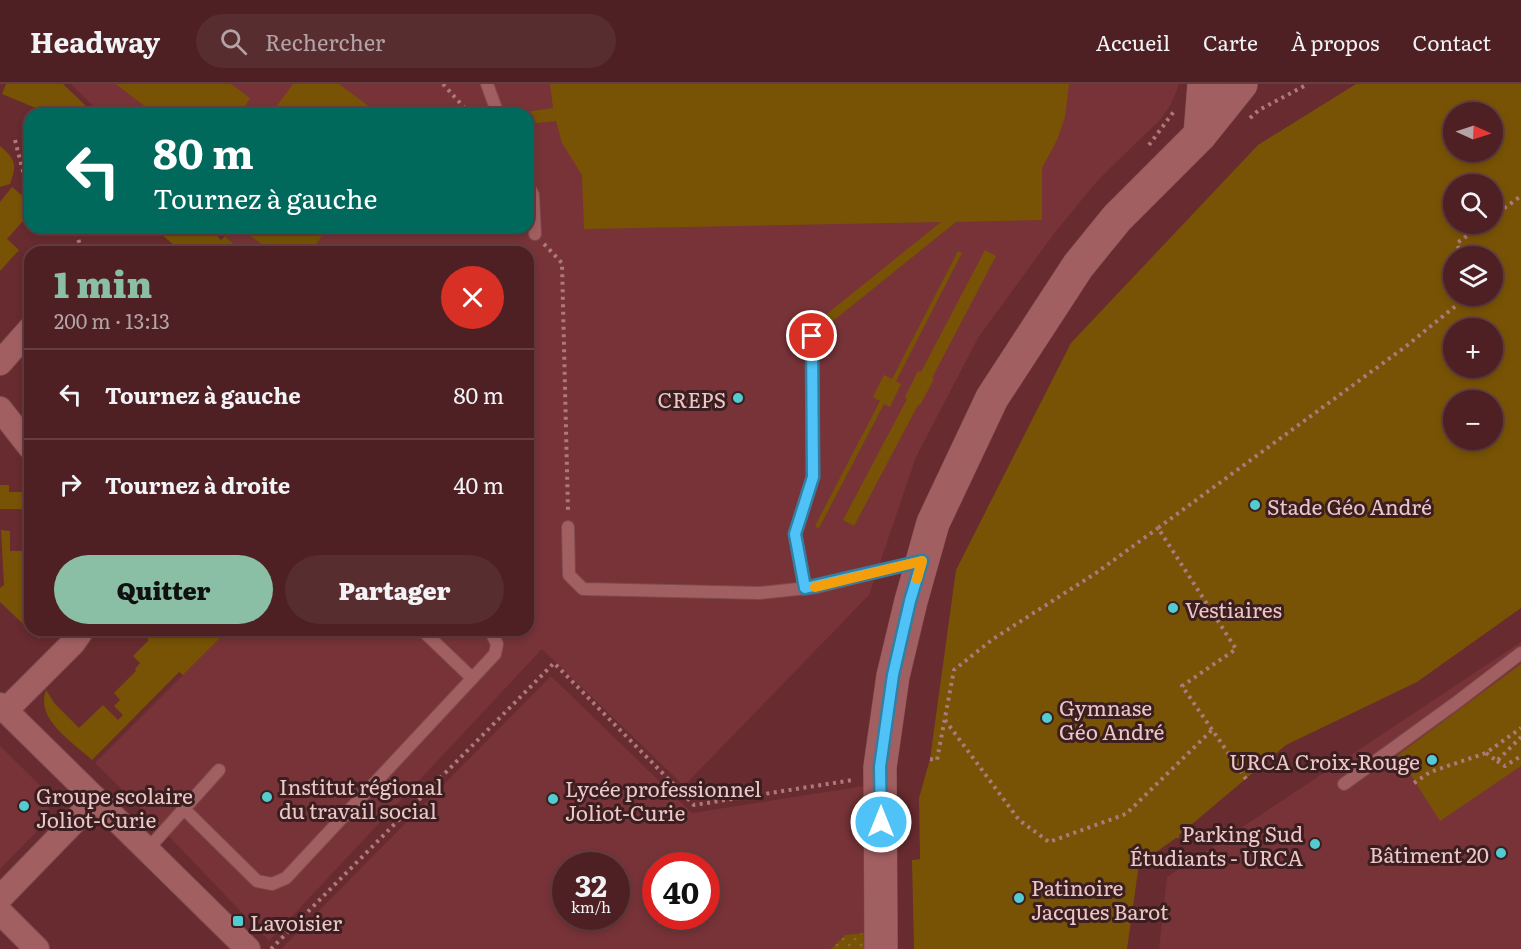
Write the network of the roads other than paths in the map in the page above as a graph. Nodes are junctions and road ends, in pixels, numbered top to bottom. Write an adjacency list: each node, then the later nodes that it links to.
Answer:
1 (487, 84): 4 (lane)
2 (1241, 84): 5 (street)
3 (1192, 93): 5 (street)
4 (496, 108)
5 (1200, 135): 14 (street)
6 (534, 214): 7 (lane)
7 (535, 234)
8 (24, 336): 10 (street)
9 (812, 336): 15 (lane)
10 (0, 363)
11 (0, 409): 12 (street)
12 (24, 439)
13 (568, 527): 15 (lane)
14 (922, 561): 15 (lane); 31 (street)
15 (805, 588)
16 (78, 636): 21 (street)
17 (428, 636): 20 (lane)
18 (493, 636): 20 (lane)
19 (1521, 653): 23 (lane)
20 (472, 678): 25 (lane)
21 (3, 708): 24 (street)
22 (219, 770): 25 (lane)
23 (1344, 784)
24 (96, 799): 26 (street); 27 (street)
25 (184, 809): 26 (lane)
26 (147, 849): 30 (street)
27 (0, 898)
28 (0, 912): 29 (street)
29 (37, 949)
30 (248, 949)
31 (881, 949)

